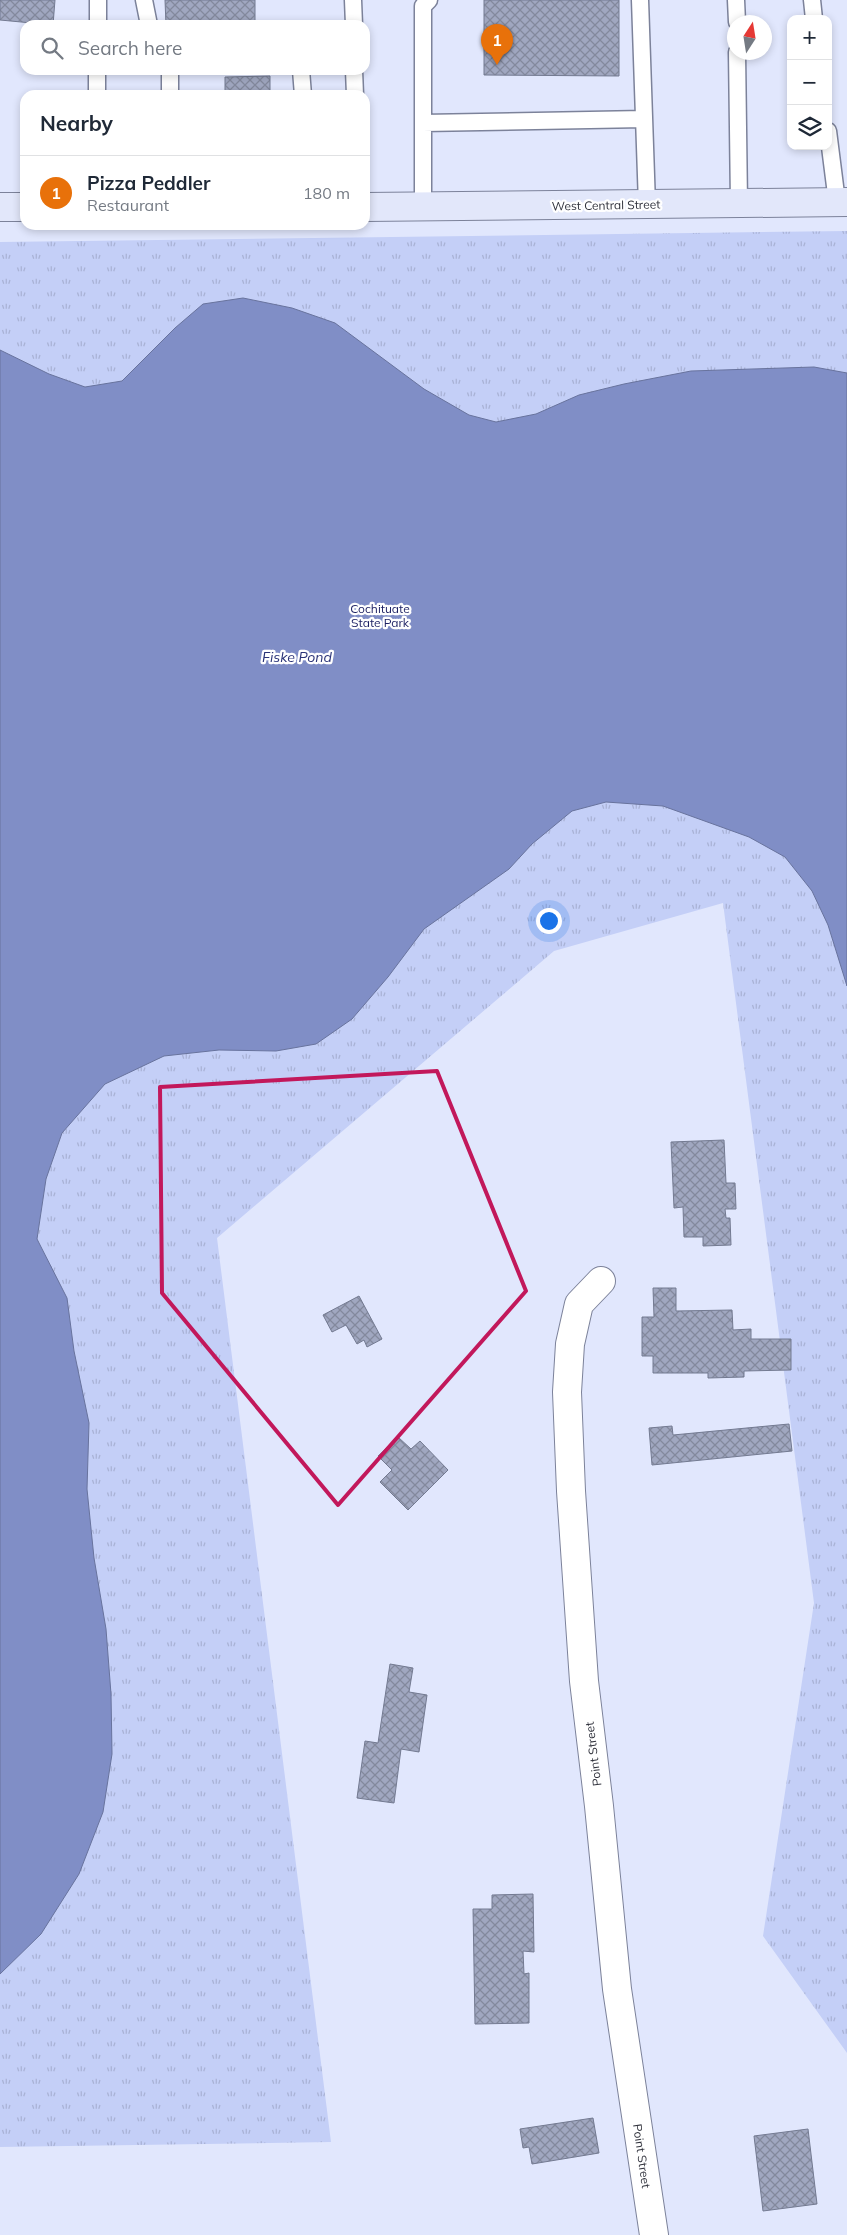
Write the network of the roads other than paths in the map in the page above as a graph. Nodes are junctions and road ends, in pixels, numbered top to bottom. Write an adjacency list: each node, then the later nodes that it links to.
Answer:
1 (98, 0): 10 (lane)
2 (144, 0): 11 (lane)
3 (353, 0): 12 (lane)
4 (429, 0): 23 (lane)
5 (640, 0): 22 (lane)
6 (736, 0): 8 (lane)
7 (812, 0): 9 (lane)
8 (736, 15)
9 (814, 15)
10 (98, 20)
11 (148, 20)
12 (354, 20)
13 (737, 60): 27 (lane)
14 (97, 75): 18 (lane)
15 (170, 75): 19 (lane)
16 (301, 75): 20 (lane)
17 (354, 75): 21 (lane)
18 (97, 90)
19 (170, 90)
20 (303, 90)
21 (355, 90)
22 (644, 119): 23 (lane); 26 (lane)
23 (423, 123): 30 (lane)
24 (832, 150): 25 (lane)
25 (842, 202): 27 (main road, West Central Street)
26 (647, 204): 27 (main road, West Central Street); 30 (main road, West Central Street)
27 (739, 204)
28 (0, 207): 29 (main road)
29 (20, 207)
30 (423, 207): 31 (main road, West Central Street)
31 (370, 208)
32 (601, 1281): 33 (street, Point Street)
33 (654, 2235)

